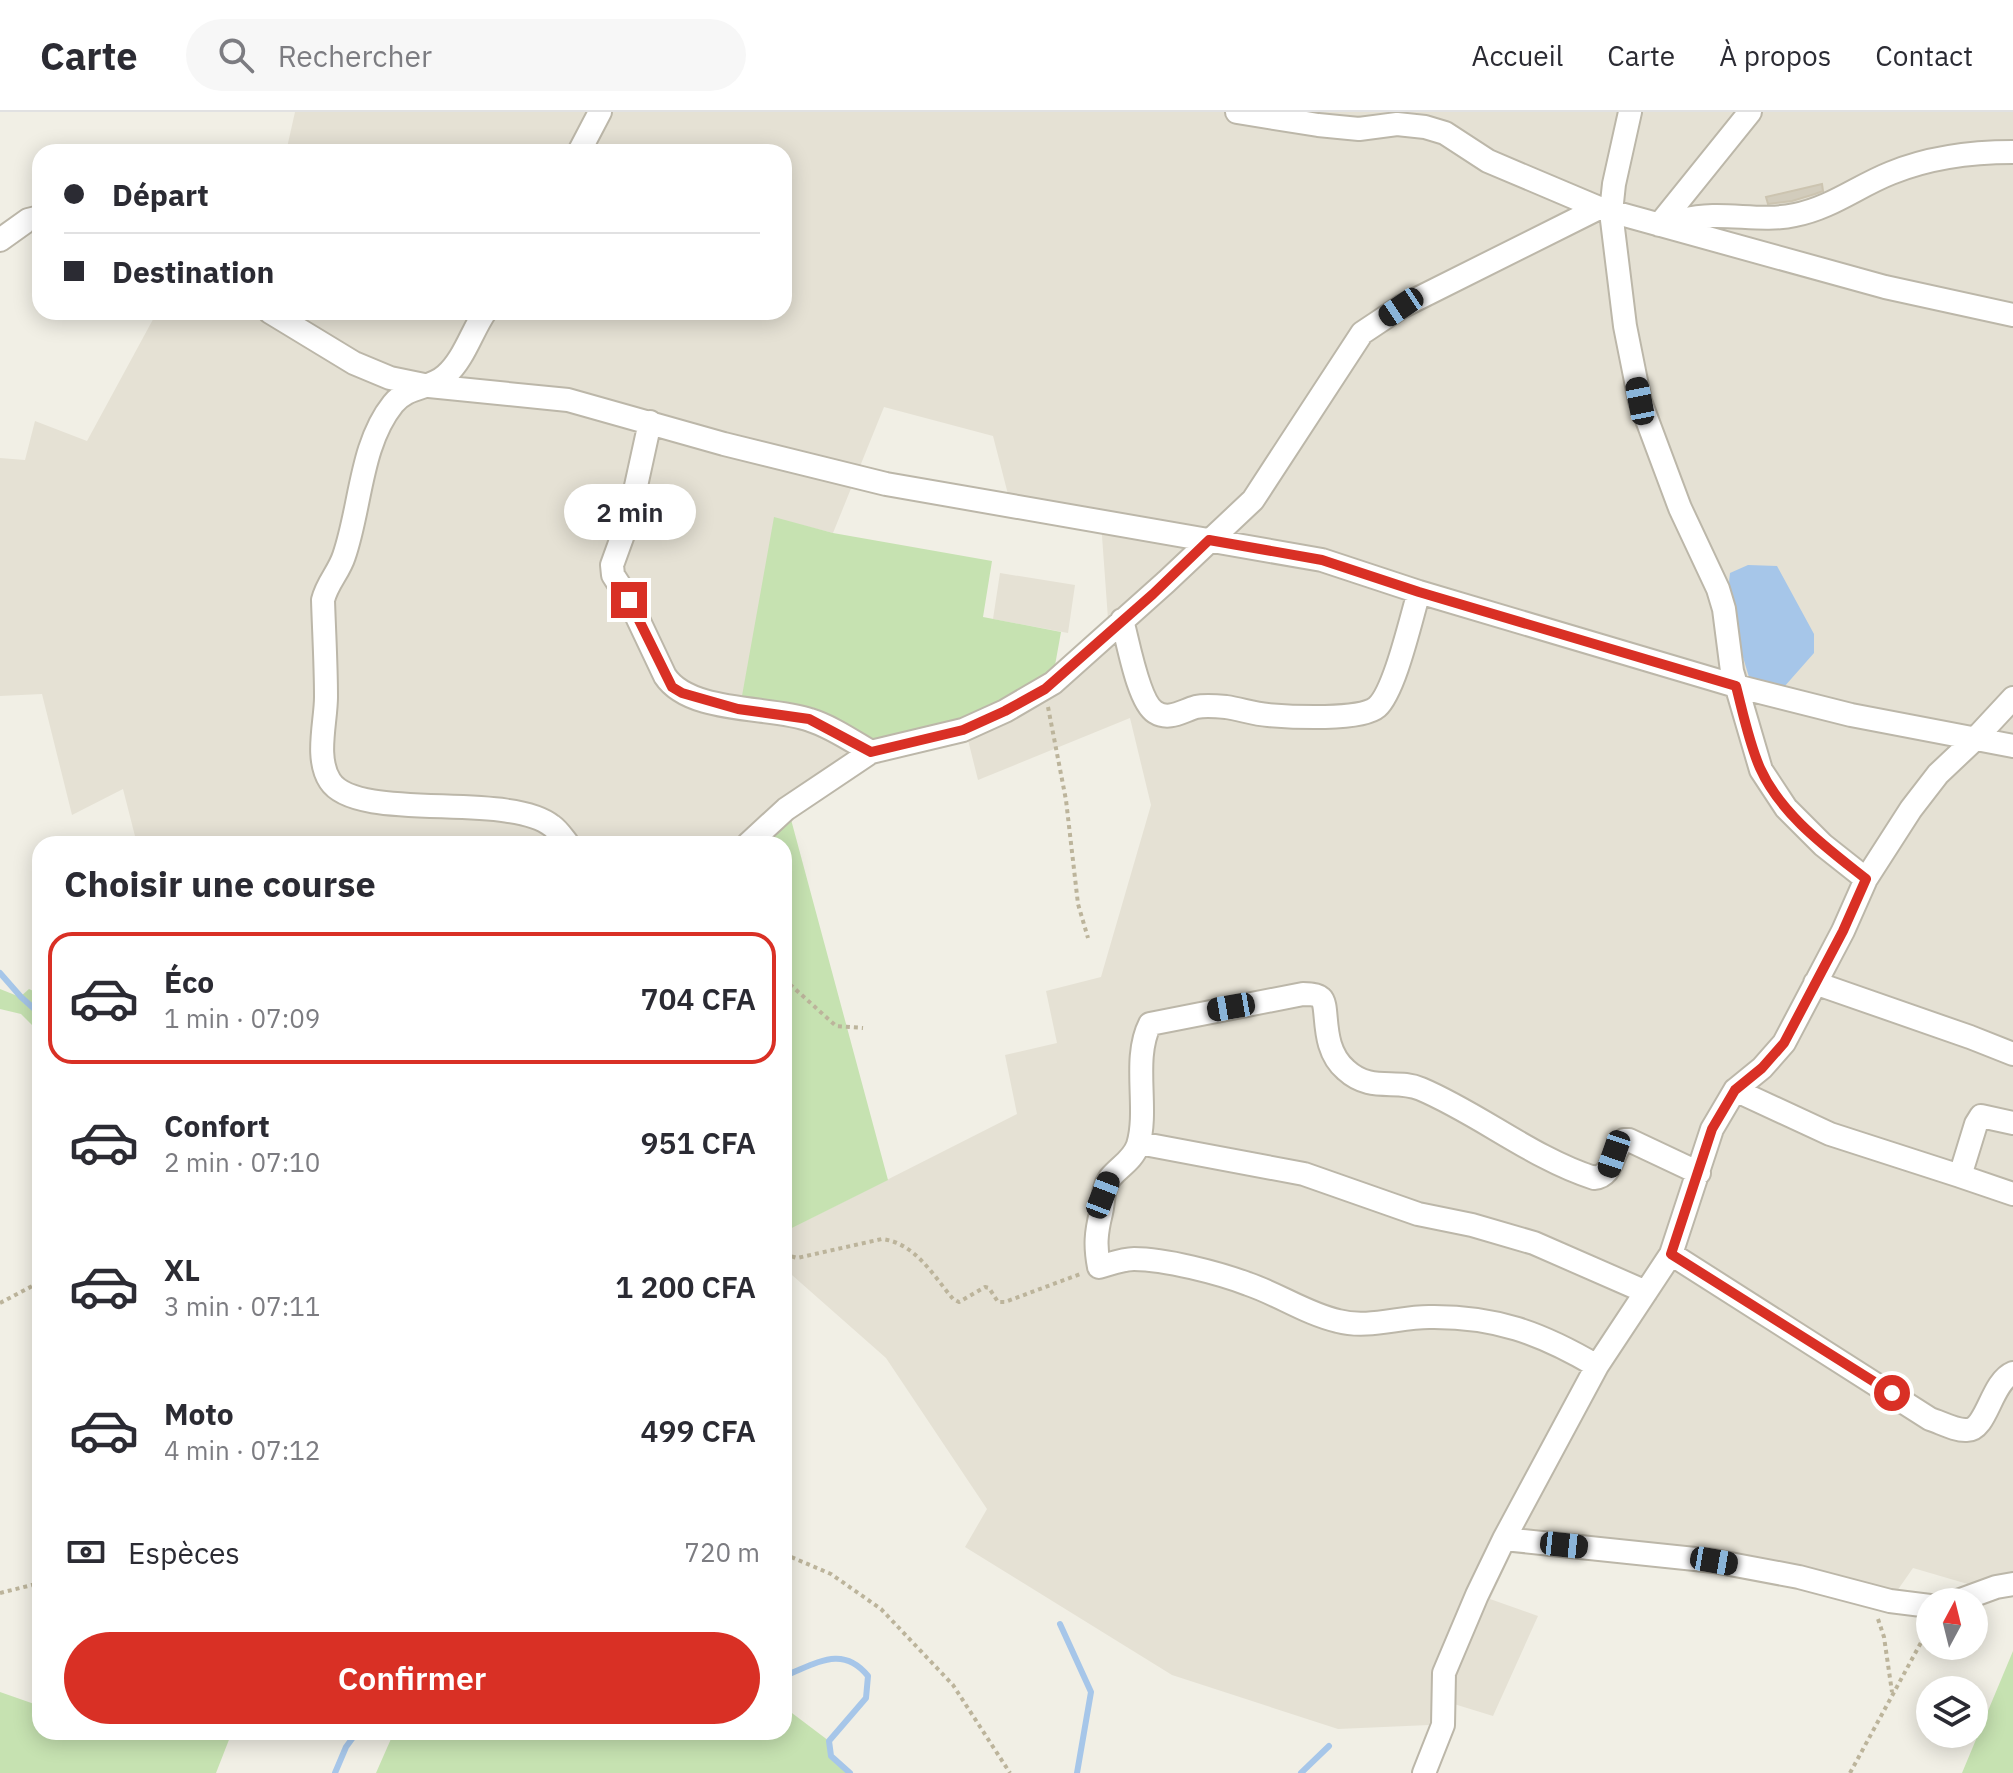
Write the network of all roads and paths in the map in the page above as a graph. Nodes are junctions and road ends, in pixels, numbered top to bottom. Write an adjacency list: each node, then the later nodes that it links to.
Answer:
1 (600, 112): 5 (street)
2 (1237, 112): 7 (street)
3 (1630, 112): 7 (street)
4 (1750, 112): 9 (street)
5 (583, 144)
6 (2013, 152): 9 (street)
7 (1605, 210): 9 (street); 16 (street); 19 (street)
8 (32, 219): 10 (street)
9 (1669, 227): 11 (street)
10 (0, 240)
11 (2013, 315)
12 (283, 320): 14 (street)
13 (480, 320): 14 (street)
14 (429, 386): 15 (street); 25 (street)
15 (650, 422): 16 (street); 24 (street)
16 (1209, 540): 17 (street); 18 (street)
17 (1419, 592): 18 (street); 19 (street)
18 (1122, 620): 20 (street)
19 (1736, 686): 22 (street); 27 (street)
20 (1045, 689): 24 (street); 28 (path)
21 (2013, 698): 22 (street)
22 (1974, 740): 23 (street); 27 (street)
23 (2013, 746)
24 (871, 752): 26 (street)
25 (561, 836)
26 (757, 836)
27 (1866, 879): 29 (street)
28 (1088, 938)
29 (1815, 983): 32 (street); 33 (street)
30 (792, 986): 31 (path)
31 (863, 1028)
32 (2013, 1054)
33 (1735, 1090): 36 (street); 37 (street)
34 (2013, 1123): 37 (street)
35 (1139, 1143): 36 (street); 41 (street); 43 (street)
36 (1699, 1173): 39 (street)
37 (1960, 1176): 38 (street)
38 (2013, 1194)
39 (1671, 1254): 43 (street); 46 (street)
40 (792, 1256): 41 (path)
41 (1099, 1267): 45 (street)
42 (32, 1286): 44 (path)
43 (1646, 1292): 45 (street)
44 (0, 1303)
45 (1597, 1366): 47 (street)
46 (2013, 1373)
47 (1504, 1539): 53 (street); 58 (street)
48 (792, 1557): 57 (path)
49 (2013, 1584): 51 (street)
50 (32, 1585): 52 (path)
51 (1988, 1590)
52 (0, 1593)
53 (1871, 1595): 54 (street); 56 (path)
54 (1916, 1603)
55 (1916, 1652): 56 (path)
56 (1893, 1695): 59 (path)
57 (1010, 1773)
58 (1424, 1773)
59 (1850, 1773)

